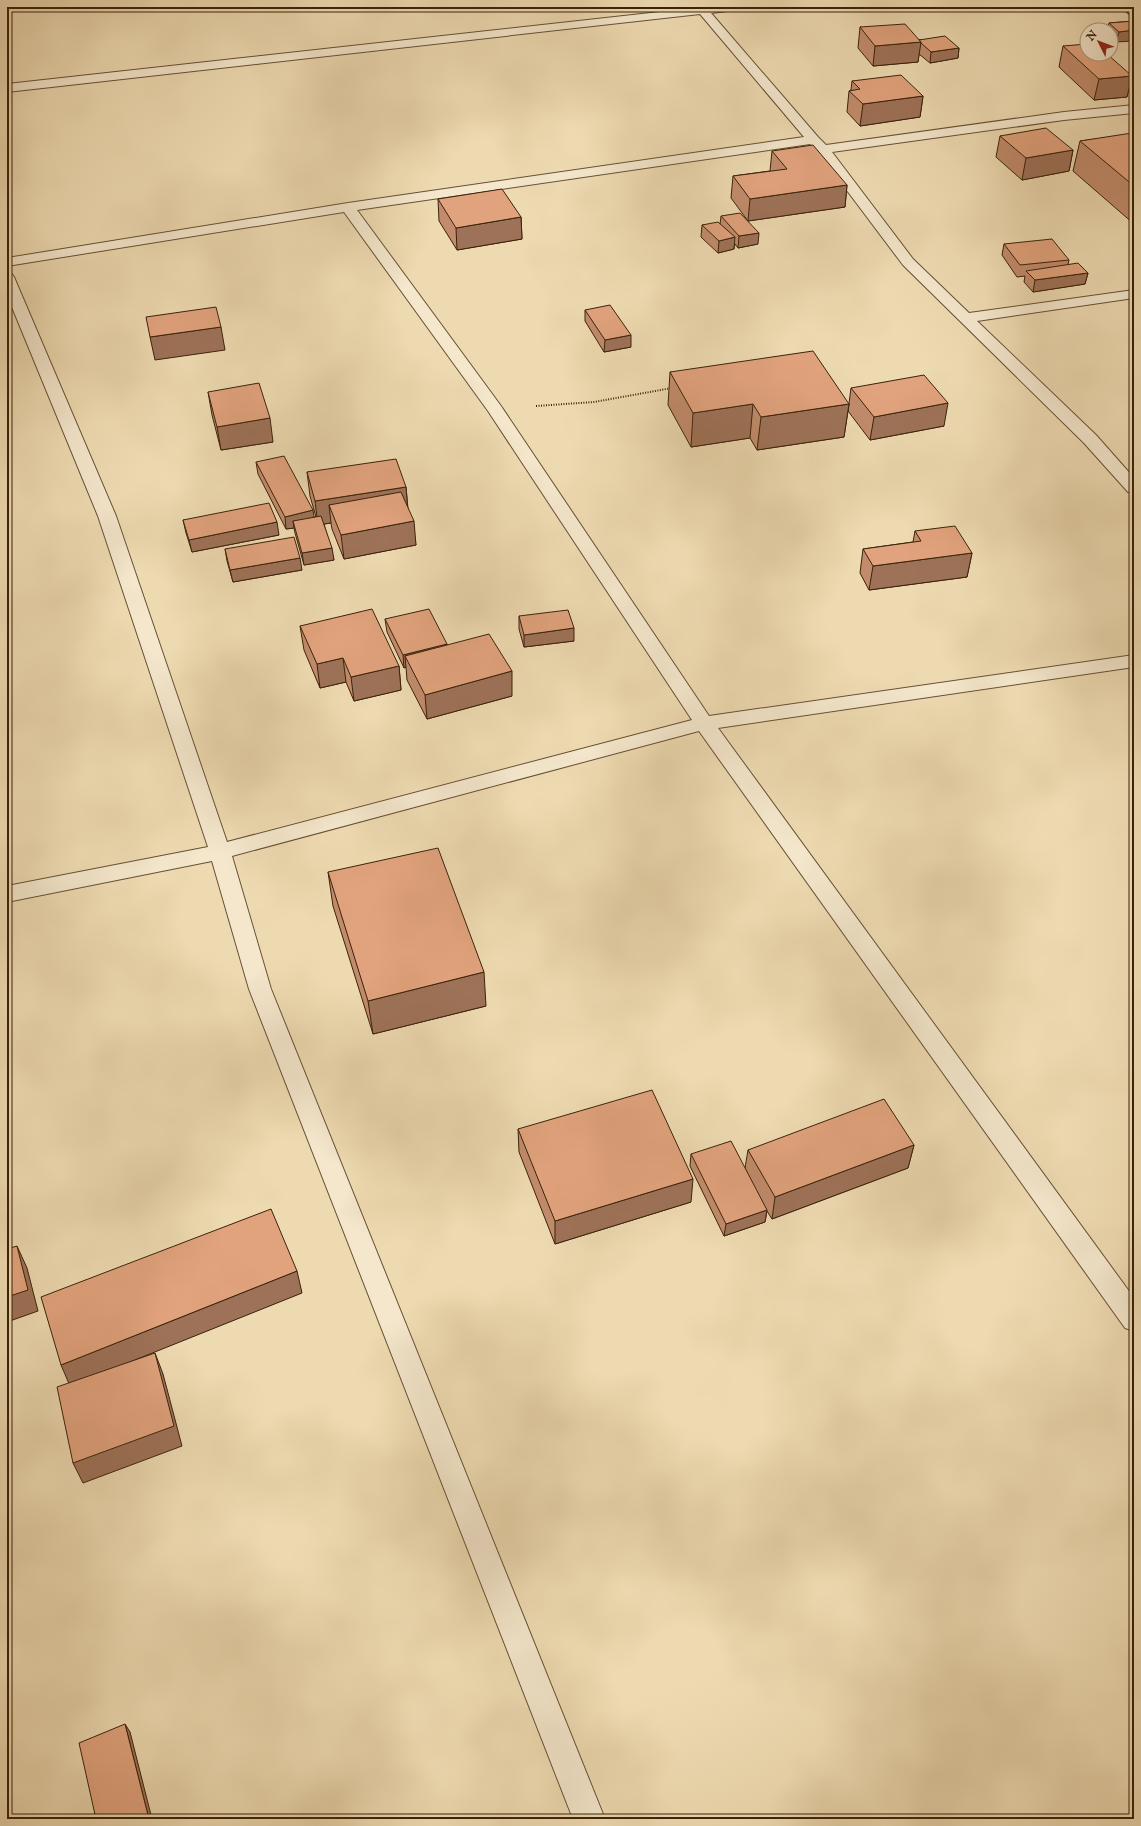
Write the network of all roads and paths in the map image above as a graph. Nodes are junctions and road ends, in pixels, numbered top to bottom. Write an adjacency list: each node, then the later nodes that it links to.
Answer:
1 (736, 7): 2 (street)
2 (704, 12): 3 (street); 5 (street)
3 (7, 88)
4 (1134, 109): 5 (street)
5 (818, 145): 6 (street); 10 (street)
6 (348, 207): 7 (street); 12 (street)
7 (7, 262)
8 (7, 277): 16 (street)
9 (1134, 294): 10 (street)
10 (967, 318): 13 (street)
11 (675, 387): 12 (path)
12 (495, 409): 15 (street)
13 (1134, 488)
14 (1134, 661): 15 (street)
15 (704, 723): 16 (street); 18 (street)
16 (220, 852): 17 (street); 19 (street)
17 (7, 894)
18 (1134, 1319)
19 (589, 1819)

